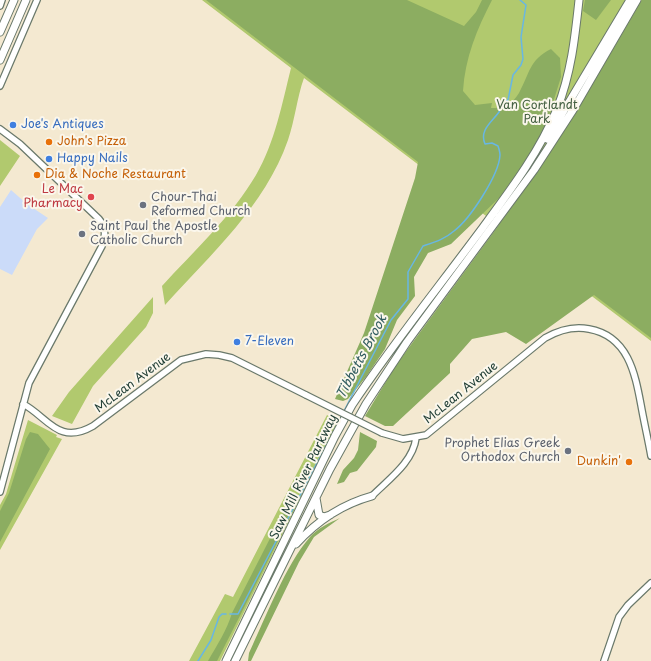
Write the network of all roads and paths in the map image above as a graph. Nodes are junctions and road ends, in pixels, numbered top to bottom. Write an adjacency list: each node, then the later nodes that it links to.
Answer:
1 (2, 0): 8 (street)
2 (14, 0): 9 (highway)
3 (26, 0): 10 (highway)
4 (37, 0): 11 (street)
5 (579, 0): 13 (highway)
6 (630, 0): 13 (highway)
7 (637, 0): 19 (highway, Saw Mill River Parkway)
8 (0, 6)
9 (0, 32)
10 (0, 60)
11 (0, 86)
12 (0, 129): 14 (street)
13 (519, 178): 23 (highway, Saw Mill River Parkway)
14 (23, 404): 15 (street, McLean Avenue, bridge); 17 (street)
15 (416, 438): 16 (street, McLean Avenue); 18 (street)
16 (651, 456)
17 (0, 492)
18 (372, 496): 20 (highway)
19 (316, 497): 20 (highway); 21 (highway, Saw Mill River Parkway)
20 (332, 514): 21 (highway)
21 (290, 551): 24 (highway, Saw Mill River Parkway)
22 (651, 584): 25 (street)
23 (226, 661)
24 (235, 661)
25 (604, 661)

